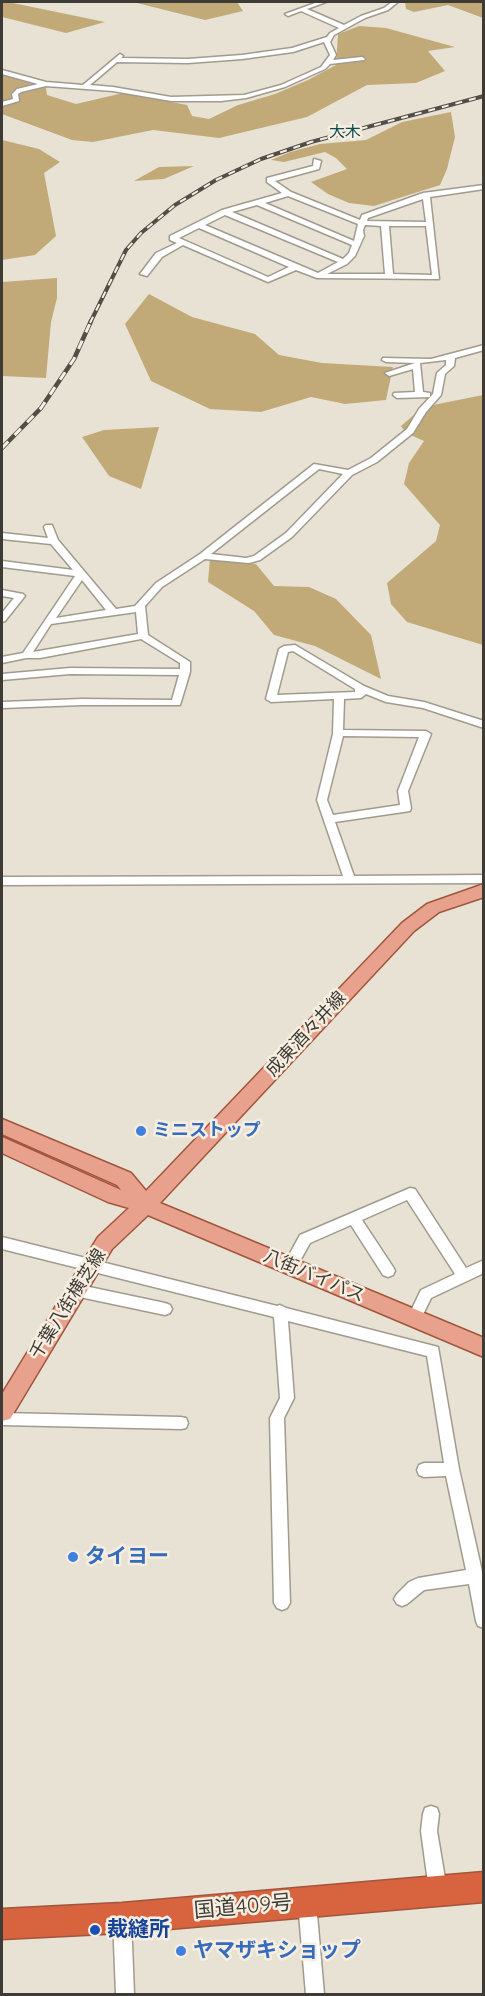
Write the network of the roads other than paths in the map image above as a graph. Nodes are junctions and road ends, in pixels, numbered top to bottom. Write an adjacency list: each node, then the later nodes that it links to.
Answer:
1 (323, 2): 3 (street)
2 (395, 2): 5 (street)
3 (301, 9): 4 (street); 5 (street)
4 (288, 14)
5 (343, 27): 6 (street)
6 (327, 39): 9 (street); 10 (street)
7 (123, 53): 9 (street)
8 (362, 59): 10 (street)
9 (116, 60): 13 (street)
10 (329, 62): 13 (street)
11 (2, 72): 12 (street)
12 (46, 84): 13 (street); 14 (street)
13 (84, 87)
14 (2, 104)
15 (317, 161): 17 (street)
16 (483, 188): 18 (street)
17 (288, 194): 19 (street); 21 (street)
18 (426, 195): 21 (street); 23 (street)
19 (256, 202): 20 (street); 26 (street)
20 (225, 212): 24 (street); 27 (street)
21 (361, 223): 22 (street); 26 (street)
22 (385, 224): 23 (street); 31 (street)
23 (429, 224): 31 (street)
24 (199, 225): 25 (street); 28 (street)
25 (182, 243): 28 (street); 29 (street)
26 (355, 244): 27 (street)
27 (344, 262): 30 (street)
28 (295, 267): 30 (street)
29 (144, 274)
30 (317, 276): 31 (street)
31 (389, 276)
32 (483, 346): 33 (street)
33 (451, 357): 34 (street); 38 (street)
34 (386, 360)
35 (389, 373): 37 (street)
36 (397, 395): 37 (street)
37 (418, 395): 38 (street)
38 (437, 395): 39 (street)
39 (349, 473): 43 (street); 43 (street)
40 (49, 527): 42 (street)
41 (2, 536): 42 (street)
42 (54, 541): 45 (street)
43 (203, 556): 47 (street)
44 (2, 564): 45 (street)
45 (81, 573): 48 (street); 50 (street)
46 (2, 593): 49 (street)
47 (141, 608): 48 (street); 51 (street)
48 (113, 612): 50 (street)
49 (2, 619)
50 (48, 622): 52 (street)
51 (142, 636): 52 (street); 54 (street)
52 (26, 655): 53 (street)
53 (2, 660)
54 (185, 672): 55 (street); 58 (street)
55 (2, 677)
56 (360, 688): 57 (street); 57 (street); 59 (street)
57 (339, 696): 60 (street)
58 (2, 705)
59 (483, 725)
60 (338, 733): 61 (street); 61 (street)
61 (328, 819): 63 (street)
62 (483, 879): 63 (street)
63 (351, 880): 64 (street)
64 (2, 881)
65 (483, 890): 68 (main road, 成東酒々井線)
66 (2, 1126): 68 (main road, 八街バイパス)
67 (2, 1145): 68 (main road, 八街バイパス)
68 (146, 1205): 71 (main road, 千葉八街横芝線); 72 (main road, 八街バイパス)
69 (353, 1217): 72 (street); 74 (street); 75 (street)
70 (2, 1243): 71 (street)
71 (90, 1264): 76 (main road, 千葉八街横芝線); 78 (street)
72 (290, 1266): 79 (main road, 八街バイパス)
73 (483, 1266): 75 (street)
74 (388, 1271)
75 (463, 1275): 79 (street)
76 (75, 1290): 77 (street); 81 (main road, 千葉八街横芝線)
77 (165, 1309)
78 (280, 1311): 84 (street); 88 (street)
79 (414, 1319): 80 (main road, 八街バイパス)
80 (483, 1348)
81 (2, 1412)
82 (2, 1419): 83 (street)
83 (181, 1423)
84 (452, 1469): 85 (street); 86 (street)
85 (424, 1470)
86 (475, 1576): 87 (street); 89 (street)
87 (402, 1599)
88 (282, 1603)
89 (483, 1621)
90 (430, 1814): 92 (street)
91 (483, 1887): 92 (highway, 国道409号)
92 (438, 1891): 93 (highway, 国道409号)
93 (306, 1902): 94 (highway, 国道409号); 97 (street)
94 (122, 1918): 95 (highway, 国道409号); 96 (street)
95 (2, 1924)
96 (125, 1995)
97 (315, 1995)

